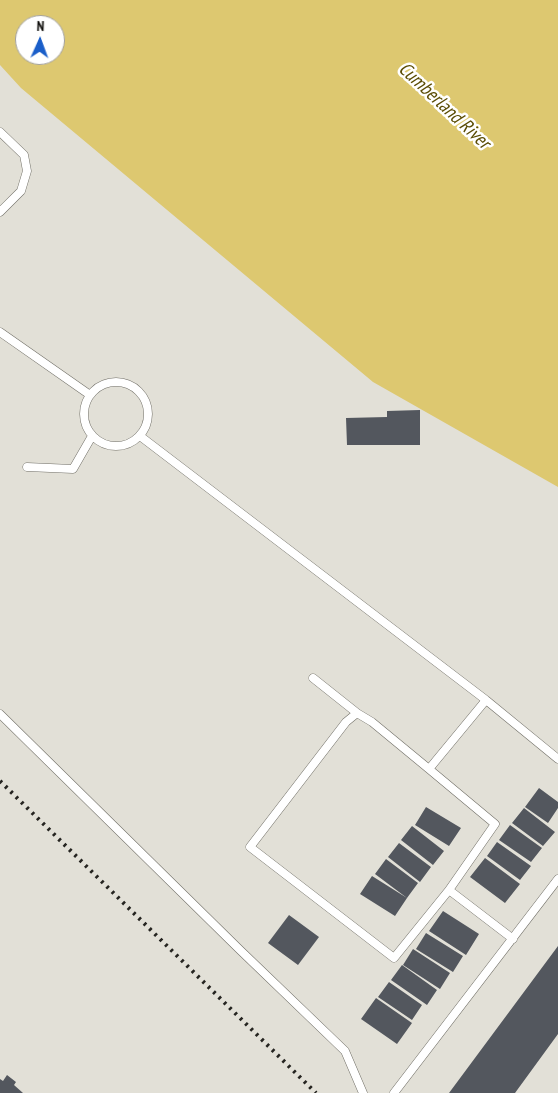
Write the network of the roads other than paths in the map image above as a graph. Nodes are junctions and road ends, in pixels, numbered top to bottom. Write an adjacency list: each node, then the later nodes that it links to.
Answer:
1 (0, 132): 2 (lane)
2 (0, 212)
3 (0, 332): 4 (lane)
4 (90, 395): 5 (lane); 6 (lane)
5 (92, 436): 6 (lane); 7 (lane)
6 (140, 436): 9 (lane)
7 (27, 466)
8 (313, 678): 10 (lane)
9 (486, 700): 12 (lane); 13 (lane)
10 (357, 713): 13 (lane); 15 (lane)
11 (0, 714): 17 (lane)
12 (558, 759)
13 (429, 769): 15 (lane)
14 (558, 879): 16 (lane)
15 (449, 890): 16 (lane)
16 (512, 939): 18 (lane)
17 (363, 1093)
18 (394, 1093)

